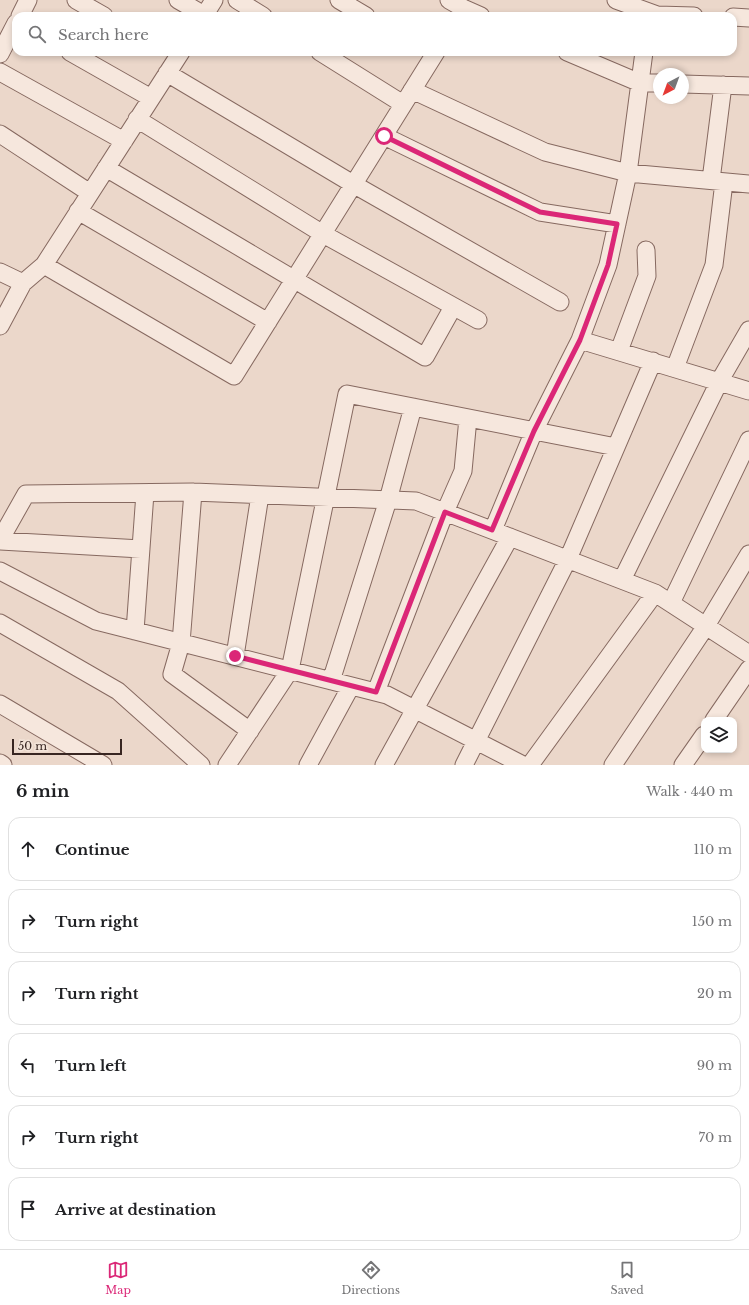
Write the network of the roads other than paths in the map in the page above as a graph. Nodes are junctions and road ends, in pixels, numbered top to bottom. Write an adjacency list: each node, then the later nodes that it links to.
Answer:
1 (28, 0): 10 (street)
2 (76, 0): 11 (street)
3 (178, 0): 12 (street)
4 (214, 0): 13 (street)
5 (237, 0): 14 (street)
6 (339, 0): 15 (street)
7 (616, 0): 9 (street)
8 (459, 6): 16 (street)
9 (650, 9)
10 (22, 12)
11 (97, 12)
12 (198, 12)
13 (206, 12)
14 (256, 12)
15 (359, 12)
16 (472, 12)
17 (737, 17): 18 (street)
18 (749, 18)
19 (12, 31): 20 (street)
20 (0, 54)
21 (77, 56): 35 (street)
22 (174, 56): 28 (street)
23 (328, 56): 34 (street)
24 (431, 56): 34 (street)
25 (576, 56): 29 (street)
26 (643, 56): 29 (street)
27 (0, 72): 39 (street)
28 (167, 73): 35 (street); 43 (street)
29 (640, 83): 30 (street); 41 (street)
30 (653, 83)
31 (689, 84): 32 (street)
32 (723, 85): 33 (street); 42 (street)
33 (749, 86)
34 (408, 97): 38 (street); 41 (street)
35 (151, 98): 36 (street)
36 (137, 119): 39 (street); 48 (street)
37 (0, 134): 45 (street)
38 (384, 136): 43 (street); 47 (street)
39 (124, 141): 40 (street)
40 (106, 168): 45 (street); 52 (street)
41 (628, 173): 42 (street); 47 (street)
42 (718, 181): 44 (street); 63 (street)
43 (353, 184): 48 (street); 54 (street)
44 (749, 184)
45 (90, 193): 46 (street)
46 (78, 211): 50 (street); 57 (street)
47 (617, 224): 60 (street)
48 (323, 234): 52 (street); 55 (street)
49 (646, 250): 61 (street)
50 (44, 265): 53 (street); 57 (street)
51 (0, 272): 53 (street)
52 (294, 280): 55 (street); 57 (street)
53 (23, 283): 58 (street)
54 (560, 302)
55 (453, 306): 56 (street)
56 (478, 320)
57 (268, 322)
58 (0, 326)
59 (749, 330): 64 (street)
60 (580, 340): 61 (street); 68 (street)
61 (619, 351): 62 (street)
62 (653, 361): 63 (street); 70 (street)
63 (675, 368): 64 (street)
64 (719, 382): 65 (street); 84 (street)
65 (749, 391)
66 (413, 407): 67 (street); 74 (street); 75 (street)
67 (468, 418): 68 (street); 76 (street)
68 (534, 431): 70 (street); 77 (street)
69 (749, 440): 86 (street)
70 (616, 447): 82 (street)
71 (193, 492): 72 (street); 73 (street); 90 (street)
72 (145, 493): 79 (street); 80 (street)
73 (260, 494): 74 (street); 92 (street)
74 (326, 497): 75 (street); 94 (street)
75 (388, 500): 76 (street); 95 (street)
76 (445, 512): 77 (street); 97 (street)
77 (492, 530): 78 (street)
78 (510, 537): 82 (street); 99 (street)
79 (0, 541): 80 (street)
80 (141, 549): 89 (street)
81 (749, 554): 88 (street)
82 (568, 559): 84 (street); 103 (street)
83 (0, 571): 89 (street)
84 (622, 580): 85 (street)
85 (655, 593): 86 (street); 113 (street)
86 (671, 603): 88 (street)
87 (0, 623): 107 (street)
88 (706, 626): 91 (street); 114 (street)
89 (135, 631): 90 (street)
90 (181, 643): 92 (street); 101 (street)
91 (749, 654)
92 (235, 656): 94 (street)
93 (749, 669): 100 (street)
94 (290, 670): 95 (street); 101 (street)
95 (331, 681): 96 (street)
96 (351, 686): 97 (street); 109 (street)
97 (376, 692): 99 (street)
98 (0, 704): 106 (street)
99 (415, 710): 103 (street); 110 (street)
100 (716, 717)
101 (250, 731): 108 (street)
102 (701, 738): 115 (street)
103 (477, 741): 111 (street); 112 (street)
104 (0, 763): 105 (street)
105 (3, 765)
106 (103, 765)
107 (201, 765)
108 (227, 765)
109 (308, 765)
110 (384, 765)
111 (464, 765)
112 (523, 765)
113 (530, 765)
114 (613, 765)
115 (683, 765)

